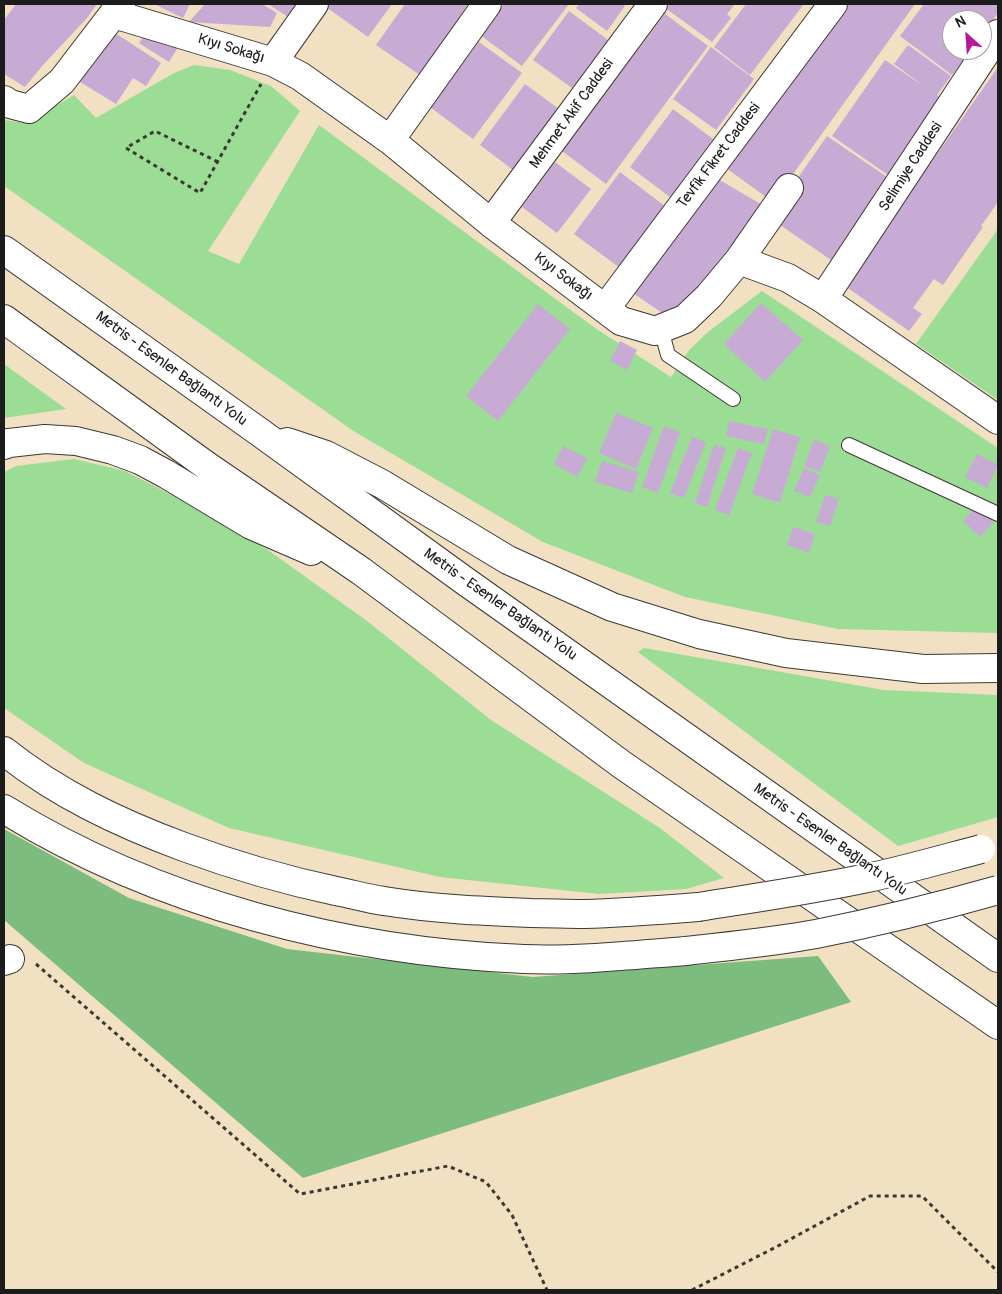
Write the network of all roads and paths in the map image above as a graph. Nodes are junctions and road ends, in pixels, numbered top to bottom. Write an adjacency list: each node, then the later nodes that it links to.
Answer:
1 (314, 4): 7 (main road)
2 (487, 4): 9 (main road)
3 (653, 4): 12 (main road, Mehmet Akif Caddesi)
4 (833, 4): 16 (main road, Tevfik Fikret Caddesi)
5 (118, 9): 7 (main road, Kıyı Sokağı); 8 (main road)
6 (998, 34): 15 (main road, Selimiye Caddesi)
7 (273, 62): 9 (main road, Kıyı Sokağı); 10 (path)
8 (16, 104)
9 (390, 140): 12 (main road, Kıyı Sokağı)
10 (218, 162): 10 (path)
11 (789, 188): 14 (main road, Kıyı Sokağı)
12 (491, 223): 16 (main road, Kıyı Sokağı)
13 (4, 250): 21 (main road, Metris - Esenler Bağlantı Yolu)
14 (739, 260): 15 (main road); 18 (main road, Kıyı Sokağı)
15 (823, 299): 20 (main road)
16 (605, 309): 18 (main road, Kıyı Sokağı)
17 (4, 319): 25 (main road)
18 (661, 329): 19 (lane)
19 (733, 399)
20 (998, 420)
21 (258, 431): 26 (main road); 31 (main road, Metris - Esenler Bağlantı Yolu)
22 (4, 445): 25 (main road)
23 (849, 445): 24 (lane)
24 (998, 514)
25 (361, 571): 33 (main road)
26 (998, 668)
27 (4, 752): 29 (main road, bridge)
28 (4, 809): 30 (main road, bridge)
29 (990, 846)
30 (998, 890)
31 (998, 958)
32 (15, 960): 35 (path)
33 (998, 1025)
34 (998, 1272): 36 (path)
35 (547, 1290)
36 (692, 1290)

